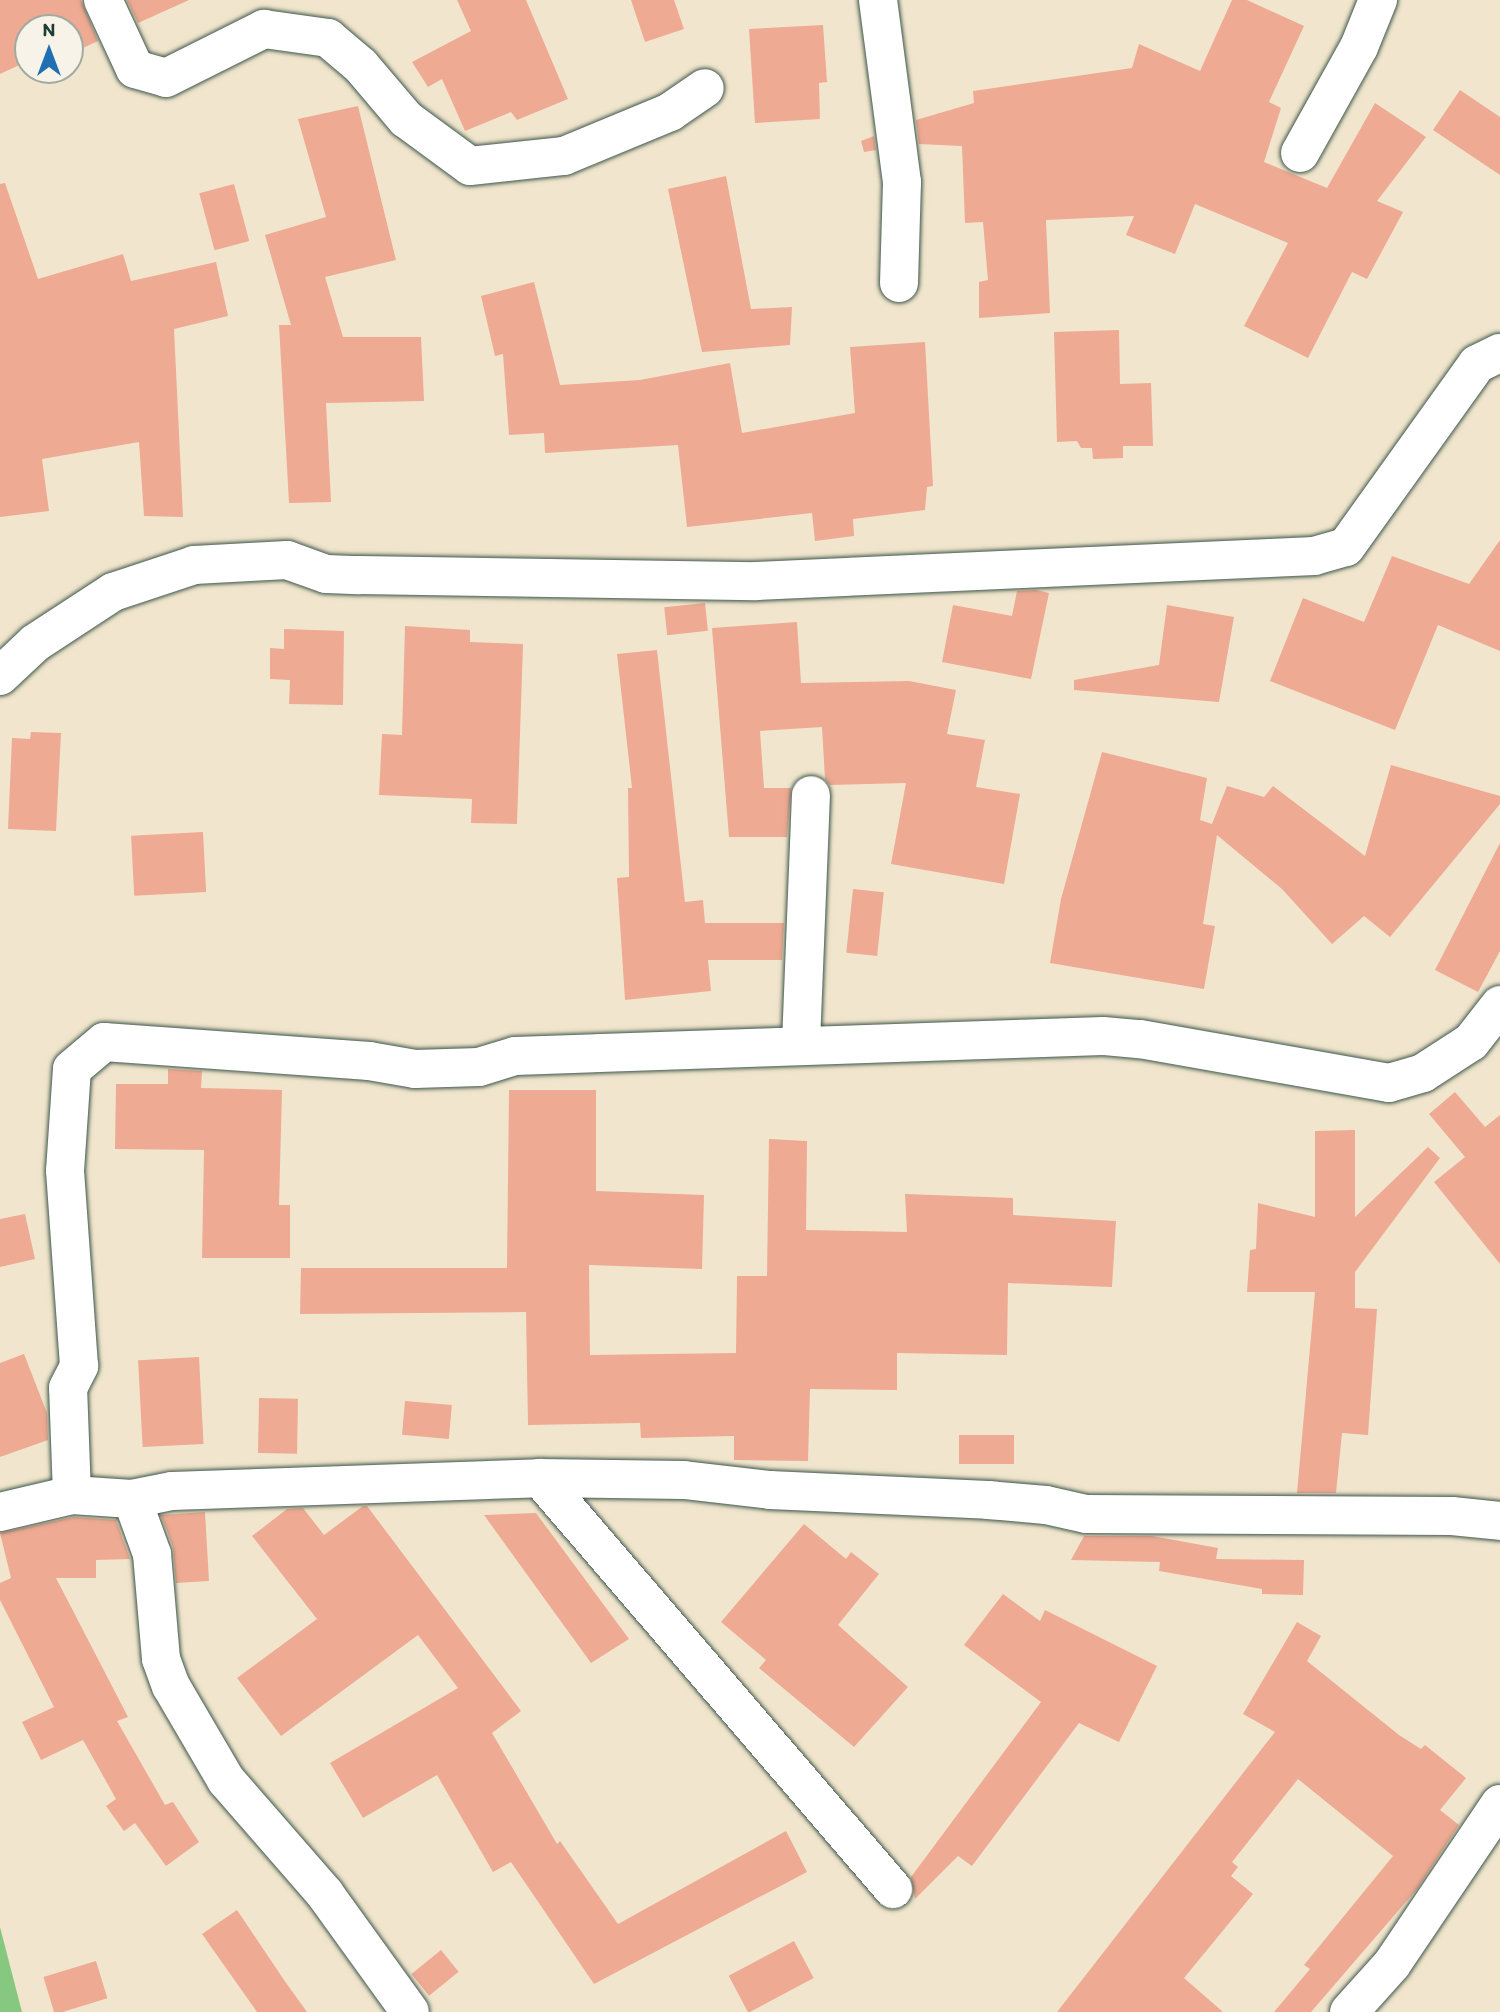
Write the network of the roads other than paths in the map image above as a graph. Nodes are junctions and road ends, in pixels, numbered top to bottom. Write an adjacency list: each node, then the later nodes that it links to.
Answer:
1 (103, 0): 4 (street)
2 (878, 0): 6 (street)
3 (1378, 0): 5 (street)
4 (705, 88)
5 (1300, 153)
6 (899, 283)
7 (1500, 354): 8 (street)
8 (0, 676)
9 (811, 795): 11 (street)
10 (1500, 1004): 11 (street)
11 (801, 1043): 13 (street)
12 (540, 1478): 14 (street); 16 (street); 18 (street)
13 (72, 1495): 14 (street); 15 (street)
14 (132, 1499): 19 (street)
15 (0, 1512)
16 (1500, 1521)
17 (1500, 1804): 20 (street)
18 (893, 1889)
19 (410, 2012)
20 (1349, 2012)

